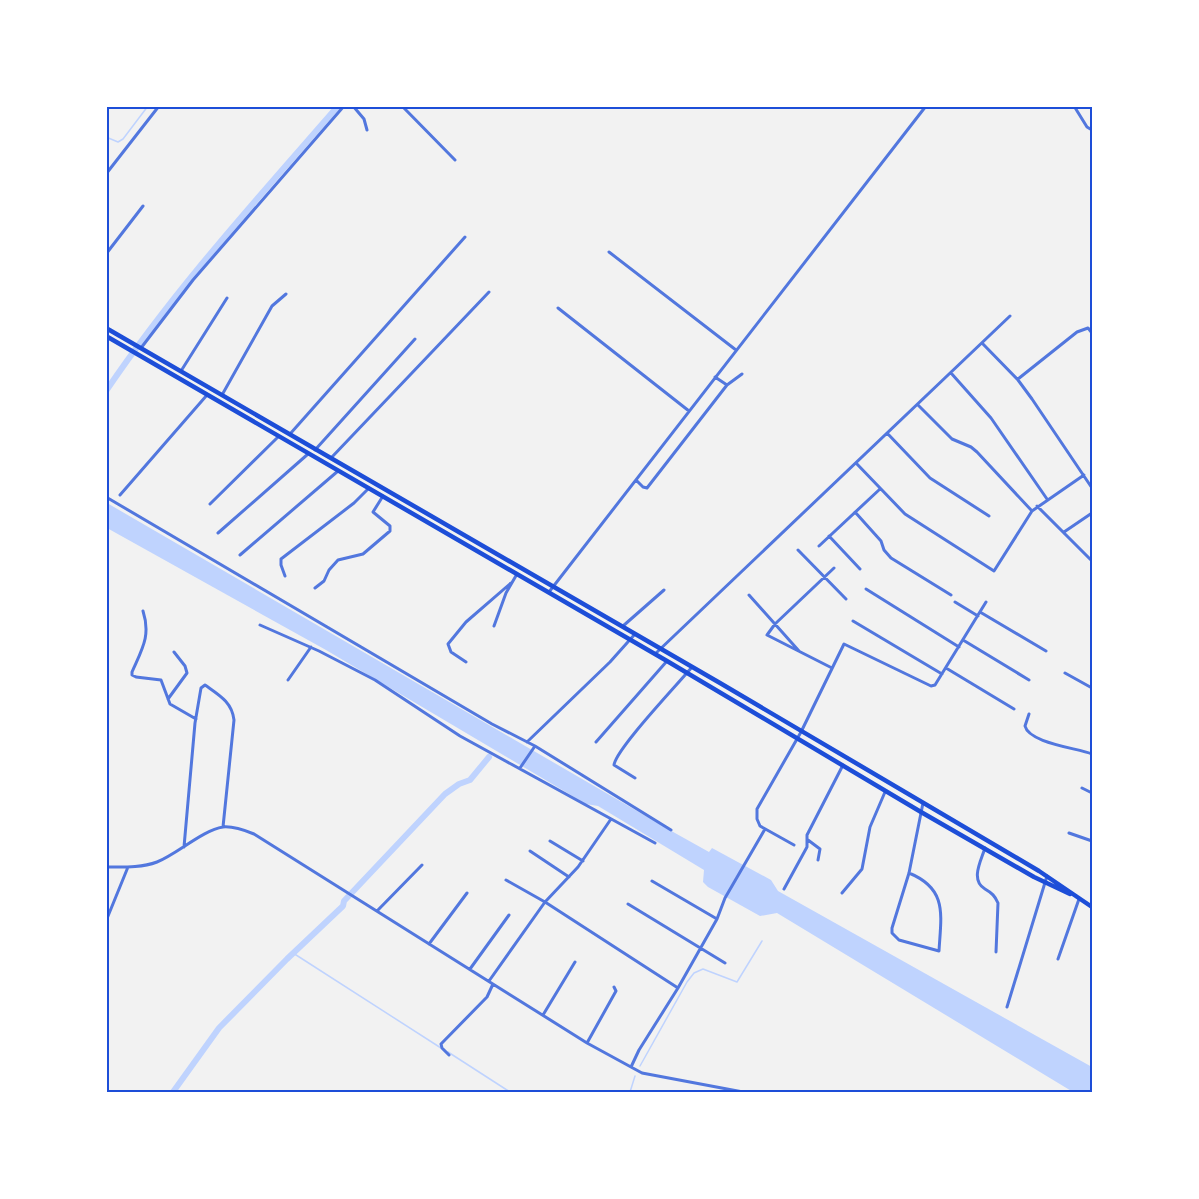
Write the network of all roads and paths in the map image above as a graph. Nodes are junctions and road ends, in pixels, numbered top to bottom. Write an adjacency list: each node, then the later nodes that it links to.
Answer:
1 (159, 106): 10 (street)
2 (344, 106): 25 (street)
3 (353, 106): 7 (street)
4 (402, 106): 9 (street)
5 (926, 106): 26 (street)
6 (1074, 106): 8 (street)
7 (367, 130)
8 (1092, 130)
9 (455, 160)
10 (106, 174)
11 (143, 206): 14 (street)
12 (465, 237): 38 (street)
13 (609, 252): 26 (street)
14 (106, 254)
15 (489, 292): 42 (street)
16 (286, 294): 34 (street)
17 (227, 298): 27 (street)
18 (558, 308): 36 (street)
19 (1010, 316): 24 (street)
20 (106, 328): 25 (main road)
21 (1092, 333): 31 (street)
22 (106, 336): 33 (main road)
23 (415, 339): 40 (street)
24 (982, 343): 28 (street); 31 (street)
25 (141, 348): 27 (main road)
26 (737, 350): 30 (street)
27 (181, 371): 34 (main road)
28 (951, 372): 35 (street); 53 (street)
29 (742, 374): 32 (street)
30 (715, 378): 32 (street); 36 (street)
31 (1018, 380): 45 (street)
32 (726, 385): 46 (street)
33 (207, 394): 39 (main road); 50 (street)
34 (222, 394): 38 (main road)
35 (918, 404): 37 (street); 56 (street)
36 (689, 411): 46 (street)
37 (887, 433): 43 (street); 59 (street)
38 (290, 434): 40 (main road)
39 (278, 437): 41 (main road); 54 (street)
40 (316, 449): 41 (street); 42 (main road)
41 (309, 455): 44 (main road); 61 (street)
42 (331, 458): 73 (main road)
43 (856, 463): 49 (street); 95 (street)
44 (339, 470): 47 (main road); 65 (street)
45 (1084, 475): 48 (street); 53 (street)
46 (636, 480): 73 (street)
47 (369, 488): 51 (main road); 70 (street)
48 (1092, 488)
49 (880, 489): 56 (street); 57 (street)
50 (120, 495)
51 (383, 496): 69 (main road); 74 (street)
52 (106, 497): 117 (street)
53 (1047, 499): 55 (street)
54 (210, 504)
55 (1037, 506): 56 (street); 60 (street)
56 (1032, 511)
57 (855, 512): 62 (street); 79 (street)
58 (1092, 513): 60 (street)
59 (989, 516)
60 (1064, 532): 66 (street)
61 (219, 533)
62 (830, 536): 63 (street); 68 (street)
63 (819, 546)
64 (798, 550): 71 (street)
65 (240, 555)
66 (1092, 561)
67 (834, 568): 71 (street)
68 (860, 569)
69 (517, 573): 72 (street); 77 (main road)
70 (285, 576)
71 (824, 577): 80 (street); 87 (street)
72 (511, 583): 88 (street); 101 (street)
73 (554, 587): 77 (street); 89 (main road)
74 (315, 588)
75 (867, 589): 94 (street)
76 (664, 590): 89 (street)
77 (549, 592): 91 (main road)
78 (748, 595): 87 (street)
79 (951, 595)
80 (846, 599)
81 (955, 602): 84 (street)
82 (986, 602): 84 (street)
83 (143, 611): 111 (street)
84 (979, 614): 92 (street); 96 (street)
85 (853, 621): 107 (street)
86 (260, 624): 93 (street)
87 (775, 624): 98 (street); 98 (street)
88 (494, 626)
89 (622, 626): 90 (main road)
90 (635, 634): 91 (street); 95 (main road)
91 (630, 639): 99 (main road); 117 (street)
92 (963, 640): 94 (street); 109 (street)
93 (311, 647): 108 (street); 122 (street)
94 (959, 647): 104 (street)
95 (660, 648): 99 (street); 102 (main road)
96 (1046, 651)
97 (174, 652): 111 (street)
98 (800, 652): 103 (street)
99 (656, 654): 100 (main road)
100 (667, 661): 105 (main road); 118 (street)
101 (466, 662)
102 (692, 667): 105 (street); 115 (main road)
103 (832, 668): 107 (street); 115 (street)
104 (946, 668): 107 (street); 112 (street)
105 (687, 673): 116 (main road); 123 (street)
106 (1065, 673): 110 (street)
107 (942, 674)
108 (288, 680)
109 (1029, 680)
110 (1092, 688)
111 (168, 699): 114 (street)
112 (1014, 709)
113 (1029, 714): 120 (street)
114 (196, 719): 130 (street); 139 (street)
115 (801, 732): 116 (street); 127 (main road)
116 (798, 739): 121 (main road); 131 (street)
117 (527, 742): 119 (street)
118 (596, 742)
119 (534, 748): 122 (street); 132 (street)
120 (1092, 754)
121 (843, 765): 125 (main road); 134 (street)
122 (520, 767): 129 (street)
123 (635, 778)
124 (1082, 789): 126 (street)
125 (885, 790): 128 (main road); 155 (street)
126 (1092, 794)
127 (923, 803): 128 (street); 148 (main road)
128 (921, 812): 140 (main road); 147 (street)
129 (611, 819): 137 (street); 143 (street)
130 (223, 827): 139 (street); 161 (street)
131 (765, 828): 138 (street); 163 (street)
132 (671, 830)
133 (1070, 833): 136 (street)
134 (806, 839): 142 (street); 153 (street)
135 (550, 841): 143 (street)
136 (1092, 842)
137 (655, 843)
138 (794, 844)
139 (184, 847): 146 (street)
140 (985, 848): 152 (main road); 167 (street)
141 (530, 851): 149 (street)
142 (818, 860)
143 (582, 861): 149 (street)
144 (422, 865): 161 (street)
145 (106, 867): 146 (street)
146 (128, 867): 164 (street)
147 (909, 873): 147 (street)
148 (1047, 876): 152 (street); 156 (main road)
149 (569, 877): 158 (street)
150 (506, 879): 158 (street)
151 (652, 881): 163 (street)
152 (1044, 882): 156 (main road); 176 (street)
153 (784, 889)
154 (467, 893): 165 (street)
155 (842, 893)
156 (1072, 894): 157 (main road)
157 (1079, 898): 160 (main road); 168 (street)
158 (545, 902): 172 (street); 175 (street)
159 (628, 904): 166 (street)
160 (1092, 907)
161 (377, 911): 165 (street)
162 (509, 915): 171 (street)
163 (717, 919): 166 (street)
164 (106, 921)
165 (429, 944): 171 (street)
166 (701, 948): 170 (street); 175 (street)
167 (996, 952)
168 (1058, 958)
169 (575, 962): 177 (street)
170 (725, 963)
171 (470, 969): 172 (street)
172 (489, 981): 173 (street)
173 (493, 984): 177 (street); 179 (street)
174 (614, 987): 178 (street)
175 (678, 988): 180 (street)
176 (1007, 1007)
177 (543, 1015): 178 (street)
178 (587, 1042): 180 (street)
179 (449, 1055)
180 (631, 1067): 181 (street)
181 (743, 1092)

